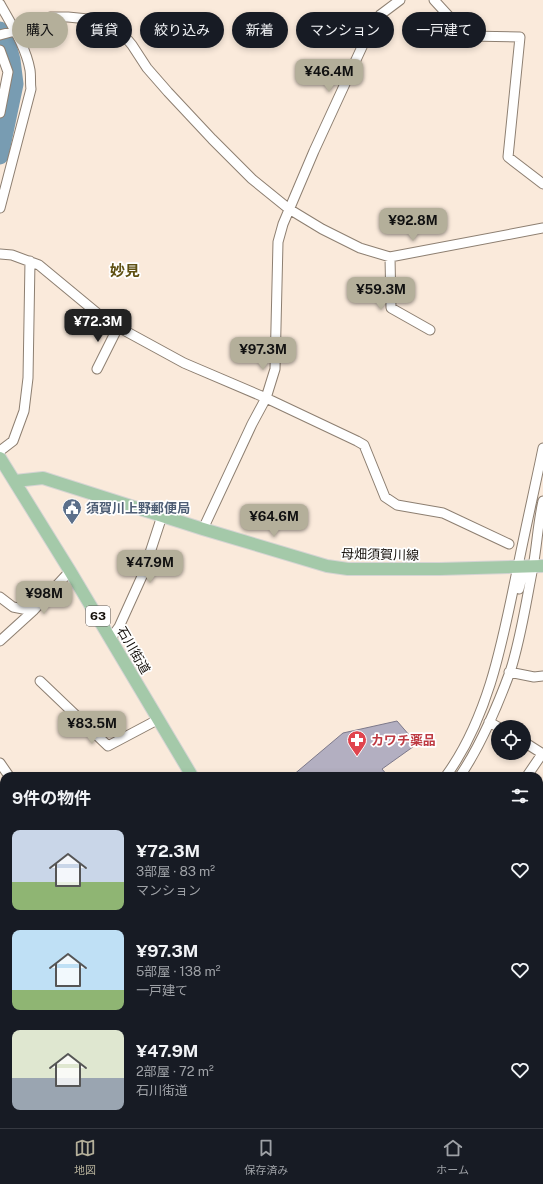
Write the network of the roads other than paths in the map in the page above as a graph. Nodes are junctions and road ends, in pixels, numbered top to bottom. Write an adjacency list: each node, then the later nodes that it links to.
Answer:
1 (400, 0): 13 (street)
2 (434, 0): 11 (street)
3 (0, 4): 5 (street)
4 (68, 17): 13 (street)
5 (12, 26)
6 (12, 32): 7 (street)
7 (0, 34)
8 (22, 48): 12 (street)
9 (0, 50): 10 (street)
10 (0, 113)
11 (543, 184)
12 (0, 208)
13 (290, 209): 16 (street); 21 (street)
14 (543, 228): 16 (street)
15 (0, 254): 17 (street)
16 (390, 257): 19 (street)
17 (30, 261): 18 (street); 23 (street)
18 (118, 328): 20 (street); 21 (street)
19 (430, 330)
20 (97, 369)
21 (266, 398): 28 (street); 29 (street)
22 (543, 448): 30 (street)
23 (0, 451)
24 (0, 458): 25 (main road, 石川街道 / 63)
25 (15, 481): 27 (main road, 母畑須賀川線); 31 (main road, 石川街道 / 63)
26 (543, 501): 30 (street)
27 (162, 516): 28 (main road, 母畑須賀川線); 34 (street)
28 (203, 529): 30 (main road, 母畑須賀川線)
29 (509, 544)
30 (528, 566): 36 (street); 46 (street)
31 (70, 571): 33 (street); 34 (main road, 石川街道 / 63)
32 (0, 597): 33 (street)
33 (33, 611): 35 (street)
34 (111, 638): 39 (main road, 石川街道 / 63)
35 (0, 641)
36 (510, 672): 37 (street); 40 (street)
37 (543, 676)
38 (40, 681): 39 (street)
39 (159, 719): 45 (main road, 石川街道 / 63)
40 (489, 722): 47 (street)
41 (531, 747): 42 (street)
42 (542, 754): 48 (street)
43 (0, 763): 44 (street)
44 (6, 772)
45 (190, 772)
46 (449, 772)
47 (462, 772)
48 (530, 772)

